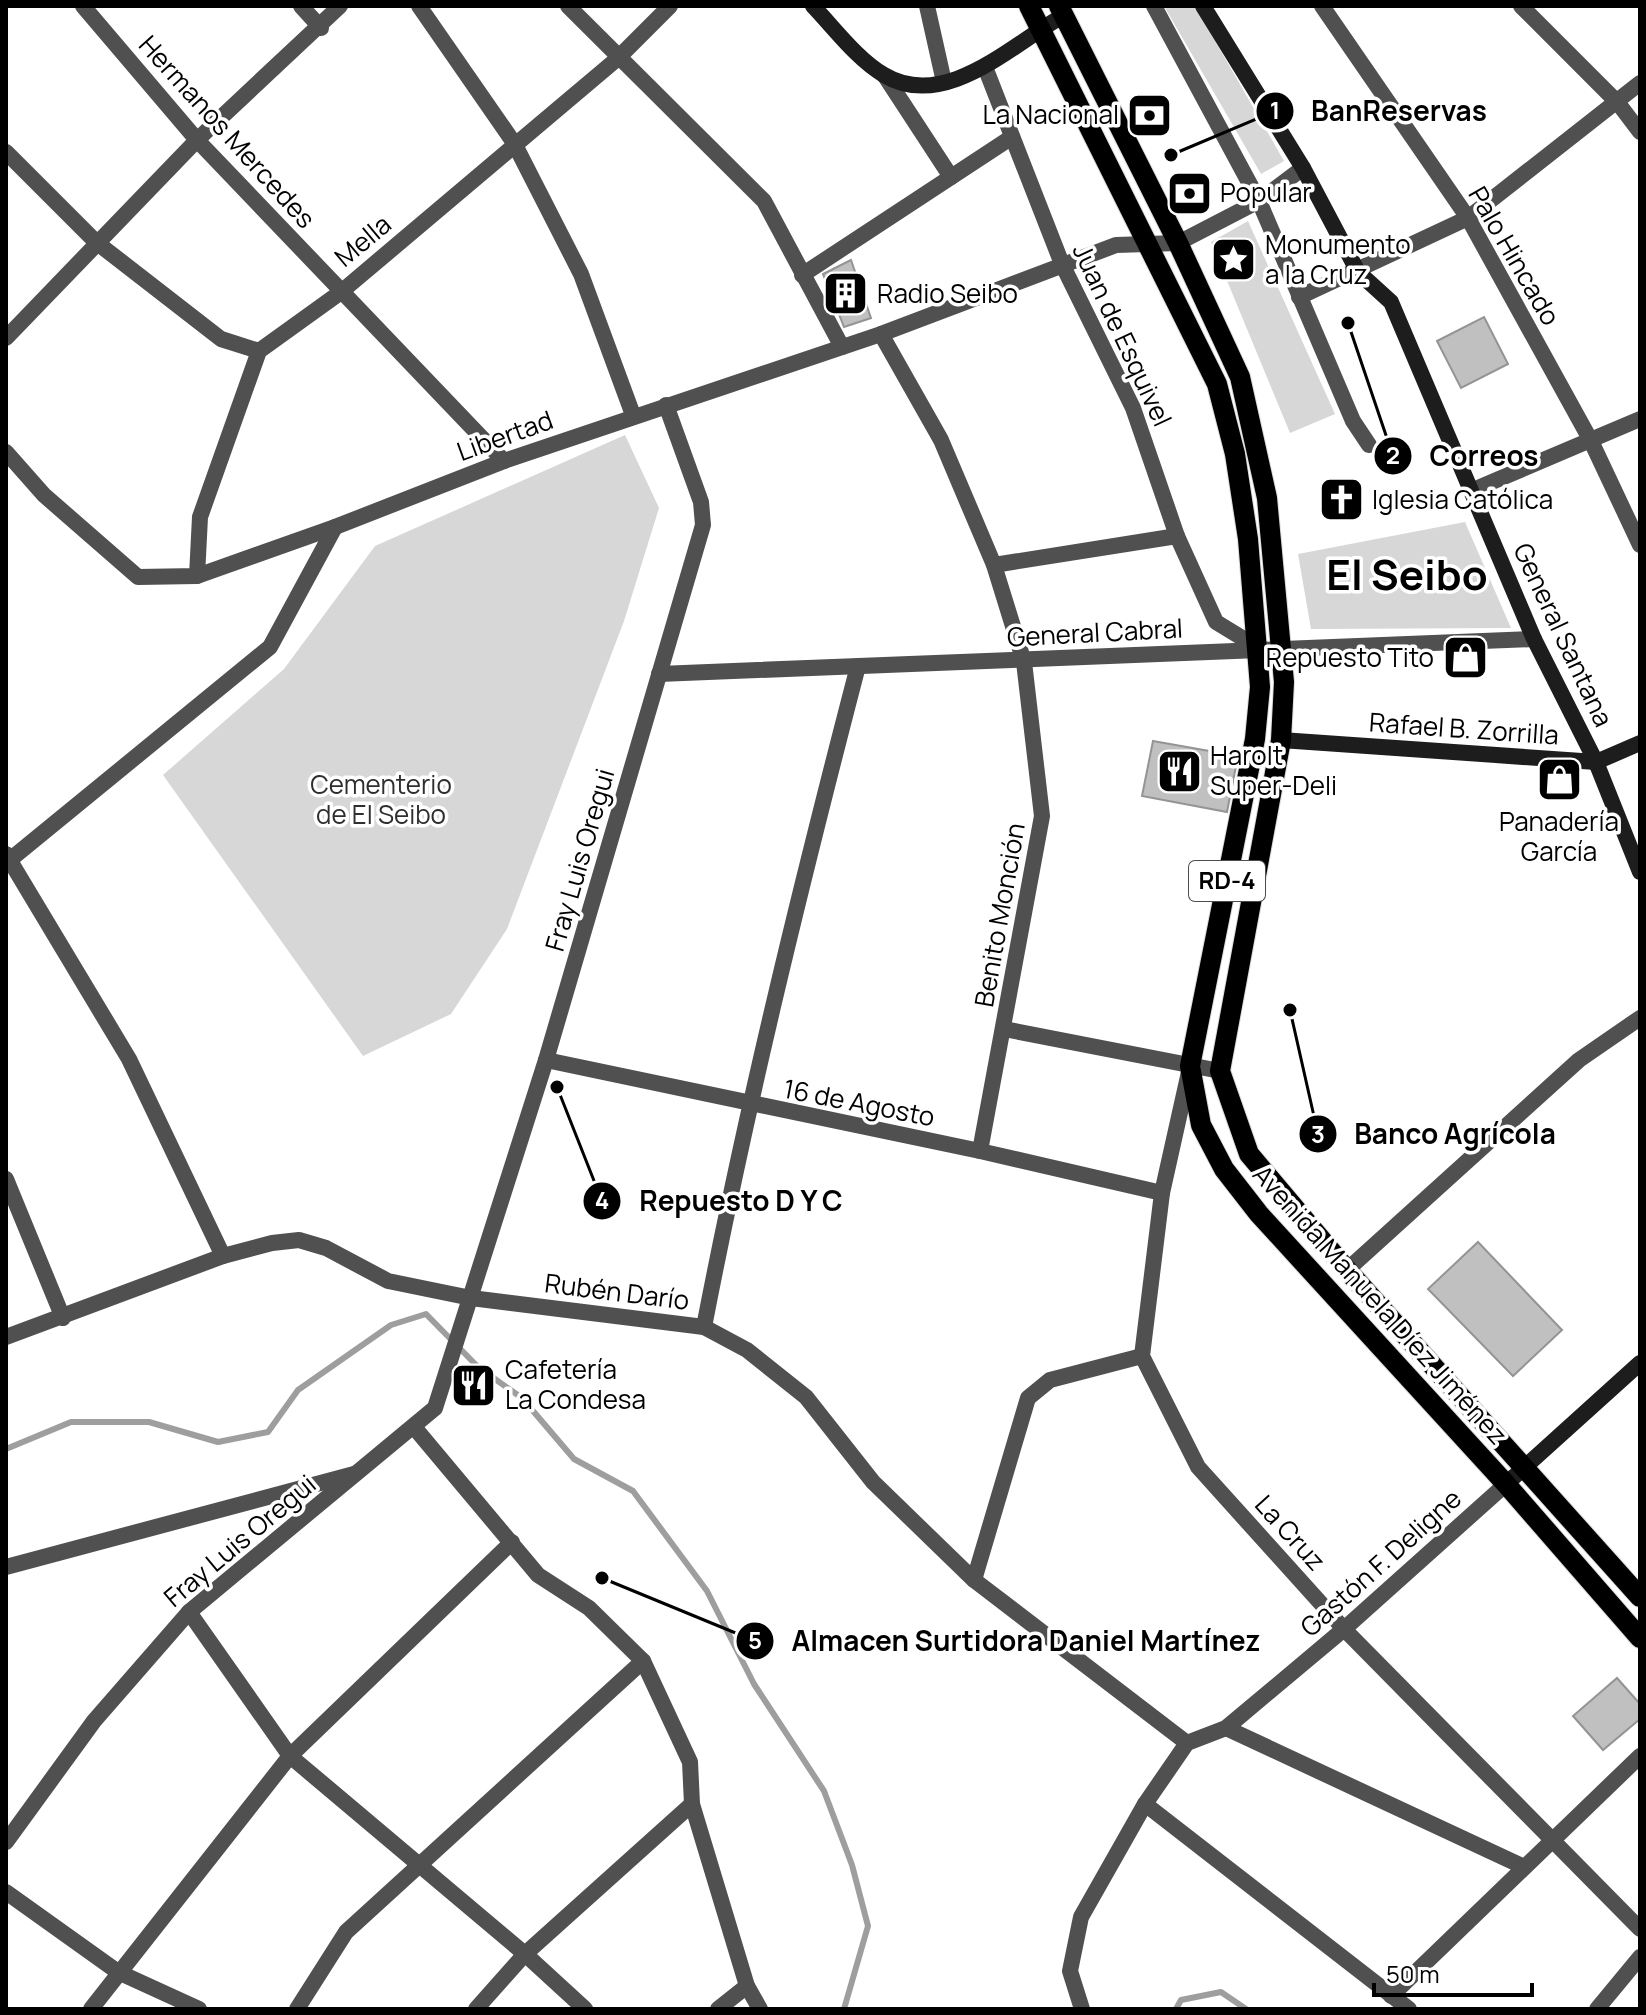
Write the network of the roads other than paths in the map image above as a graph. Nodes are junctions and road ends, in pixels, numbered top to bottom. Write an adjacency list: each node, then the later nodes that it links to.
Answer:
1 (83, 6): 25 (street, Hermanos Mercedes)
2 (301, 6): 15 (street)
3 (340, 6): 15 (street)
4 (419, 6): 26 (street)
5 (568, 6): 17 (street)
6 (670, 6): 17 (street, Mella)
7 (813, 6): 19 (street)
8 (927, 6): 20 (street)
9 (1029, 6): 16 (main road, Avenida Manuela Díez Jiménez / RD-4)
10 (1154, 6): 30 (street)
11 (1203, 6): 28 (street, General Santana)
12 (1322, 6): 31 (street, Palo Hincado)
13 (1521, 6): 22 (street)
14 (1061, 11): 16 (street); 34 (main road, Avenida Manuela Díez Jiménez / RD-4)
15 (321, 28): 25 (street)
16 (1039, 29): 18 (street); 33 (main road, Avenida Manuela Díez Jiménez / RD-4)
17 (617, 59): 26 (street, Mella); 37 (street)
18 (985, 67): 20 (street); 24 (street, Juan de Esquivel)
19 (885, 76): 20 (street); 29 (street)
20 (944, 82)
21 (1640, 83): 22 (street)
22 (1618, 103): 23 (street); 31 (street)
23 (1640, 132)
24 (1012, 137): 29 (street); 35 (street, Juan de Esquivel)
25 (197, 140): 32 (street); 38 (street, Hermanos Mercedes)
26 (514, 143): 38 (street, Mella); 45 (street)
27 (6, 152): 32 (street)
28 (1303, 168): 30 (street); 36 (street, General Santana)
29 (951, 177): 37 (street)
30 (1259, 201): 34 (street); 39 (street)
31 (1468, 218): 36 (street); 47 (street, Palo Hincado)
32 (96, 242): 41 (street); 43 (street)
33 (1146, 242): 34 (street, Libertad); 35 (street, Libertad); 58 (main road, Avenida Manuela Díez Jiménez / RD-4)
34 (1178, 243): 59 (main road, Avenida Manuela Díez Jiménez / RD-4)
35 (1062, 264): 40 (street, Libertad); 53 (street, Juan de Esquivel)
36 (1358, 272): 39 (street); 51 (street, General Santana)
37 (802, 275): 42 (street)
38 (341, 292): 43 (street, Mella); 50 (street, Hermanos Mercedes)
39 (1299, 297): 48 (street)
40 (881, 334): 42 (street, Libertad); 55 (street, Benito Monción)
41 (6, 338)
42 (842, 347): 44 (street, Libertad)
43 (259, 351): 56 (street)
44 (666, 405): 45 (street, Libertad); 62 (street, Fray Luis Oregui)
45 (633, 415): 50 (street, Libertad)
46 (1640, 419): 47 (street)
47 (1591, 441): 51 (street); 54 (street, Palo Hincado)
48 (1369, 445)
49 (6, 452): 56 (street, Libertad)
50 (504, 461): 52 (street, Libertad)
51 (1473, 490): 57 (street, General Santana)
52 (335, 527): 56 (street, Libertad); 66 (street)
53 (1177, 536): 55 (street); 58 (street, Juan de Esquivel)
54 (1640, 545)
55 (994, 565): 60 (street, Benito Monción)
56 (197, 576)
57 (1534, 639): 59 (street, General Cabral); 65 (street, General Santana)
58 (1258, 647): 59 (street, General Cabral); 60 (street, General Cabral); 71 (main road, Avenida Manuela Díez Jiménez / RD-4)
59 (1281, 649): 63 (main road, Avenida Manuela Díez Jiménez / RD-4)
60 (1024, 662): 61 (street, General Cabral); 69 (street, Benito Monción)
61 (858, 666): 62 (street, General Cabral); 73 (street)
62 (659, 674): 70 (street, Fray Luis Oregui)
63 (1281, 740): 65 (street, Rafael B. Zorrilla); 72 (main road, Avenida Manuela Díez Jiménez / RD-4)
64 (1640, 743): 65 (street, Rafael B. Zorrilla)
65 (1596, 762): 67 (street, General Santana)
66 (7, 859): 77 (street)
67 (1640, 872)
68 (1640, 1018): 78 (street)
69 (1004, 1029): 71 (street); 74 (street, Benito Monción)
70 (546, 1060): 73 (street, 16 de Agosto); 79 (street, Fray Luis Oregui)
71 (1190, 1066): 72 (street); 76 (street); 88 (main road, Avenida Manuela Díez Jiménez / RD-4)
72 (1220, 1071): 78 (main road, Avenida Manuela Díez Jiménez / RD-4)
73 (750, 1106): 74 (street, 16 de Agosto); 81 (street)
74 (980, 1151): 76 (street, 16 de Agosto)
75 (6, 1179): 80 (street)
76 (1162, 1193): 83 (street)
77 (223, 1256): 79 (street, Rubén Darío); 80 (street, Rubén Darío)
78 (1347, 1270): 86 (main road, Avenida Manuela Díez Jiménez / RD-4)
79 (471, 1298): 81 (street, Rubén Darío); 85 (street, Fray Luis Oregui)
80 (63, 1318): 82 (street, Rubén Darío)
81 (704, 1327): 91 (street, Rubén Darío)
82 (6, 1337)
83 (1142, 1356): 91 (street); 94 (street, La Cruz)
84 (1640, 1363): 86 (street, Gastón F. Deligne)
85 (414, 1427): 87 (street, Fray Luis Oregui); 89 (street)
86 (1524, 1466): 88 (street, Gastón F. Deligne); 92 (main road, Avenida Manuela Díez Jiménez / RD-4)
87 (359, 1473): 90 (street); 93 (street, Fray Luis Oregui)
88 (1506, 1484): 94 (street, Gastón F. Deligne); 95 (main road, Avenida Manuela Díez Jiménez / RD-4)
89 (512, 1542): 96 (street); 99 (street)
90 (6, 1567)
91 (974, 1580): 98 (street, Rubén Darío)
92 (1640, 1597)
93 (189, 1612): 99 (street); 104 (street, Fray Luis Oregui)
94 (1344, 1629): 97 (street, Gastón F. Deligne); 103 (street, La Cruz)
95 (1640, 1638)
96 (643, 1661): 101 (street); 105 (street)
97 (1226, 1728): 98 (street, Gastón F. Deligne); 106 (street)
98 (1187, 1743): 102 (street)
99 (290, 1756): 105 (street); 111 (street)
100 (1640, 1756): 103 (street)
101 (692, 1804): 109 (street); 112 (street)
102 (1145, 1804): 113 (street); 121 (street)
103 (1550, 1839): 106 (street); 108 (street, La Cruz)
104 (6, 1842)
105 (418, 1863): 109 (street); 116 (street)
106 (1522, 1866): 113 (street)
107 (6, 1892): 111 (street)
108 (1640, 1929)
109 (525, 1954): 117 (street); 118 (street)
110 (1640, 1957): 123 (street)
111 (118, 1972): 114 (street); 115 (street)
112 (747, 1986): 119 (street); 120 (street)
113 (1391, 1996): 122 (street)
114 (91, 2009)
115 (199, 2009)
116 (297, 2009)
117 (476, 2009)
118 (585, 2009)
119 (718, 2009)
120 (760, 2009)
121 (1082, 2009)
122 (1409, 2009)
123 (1597, 2009)

